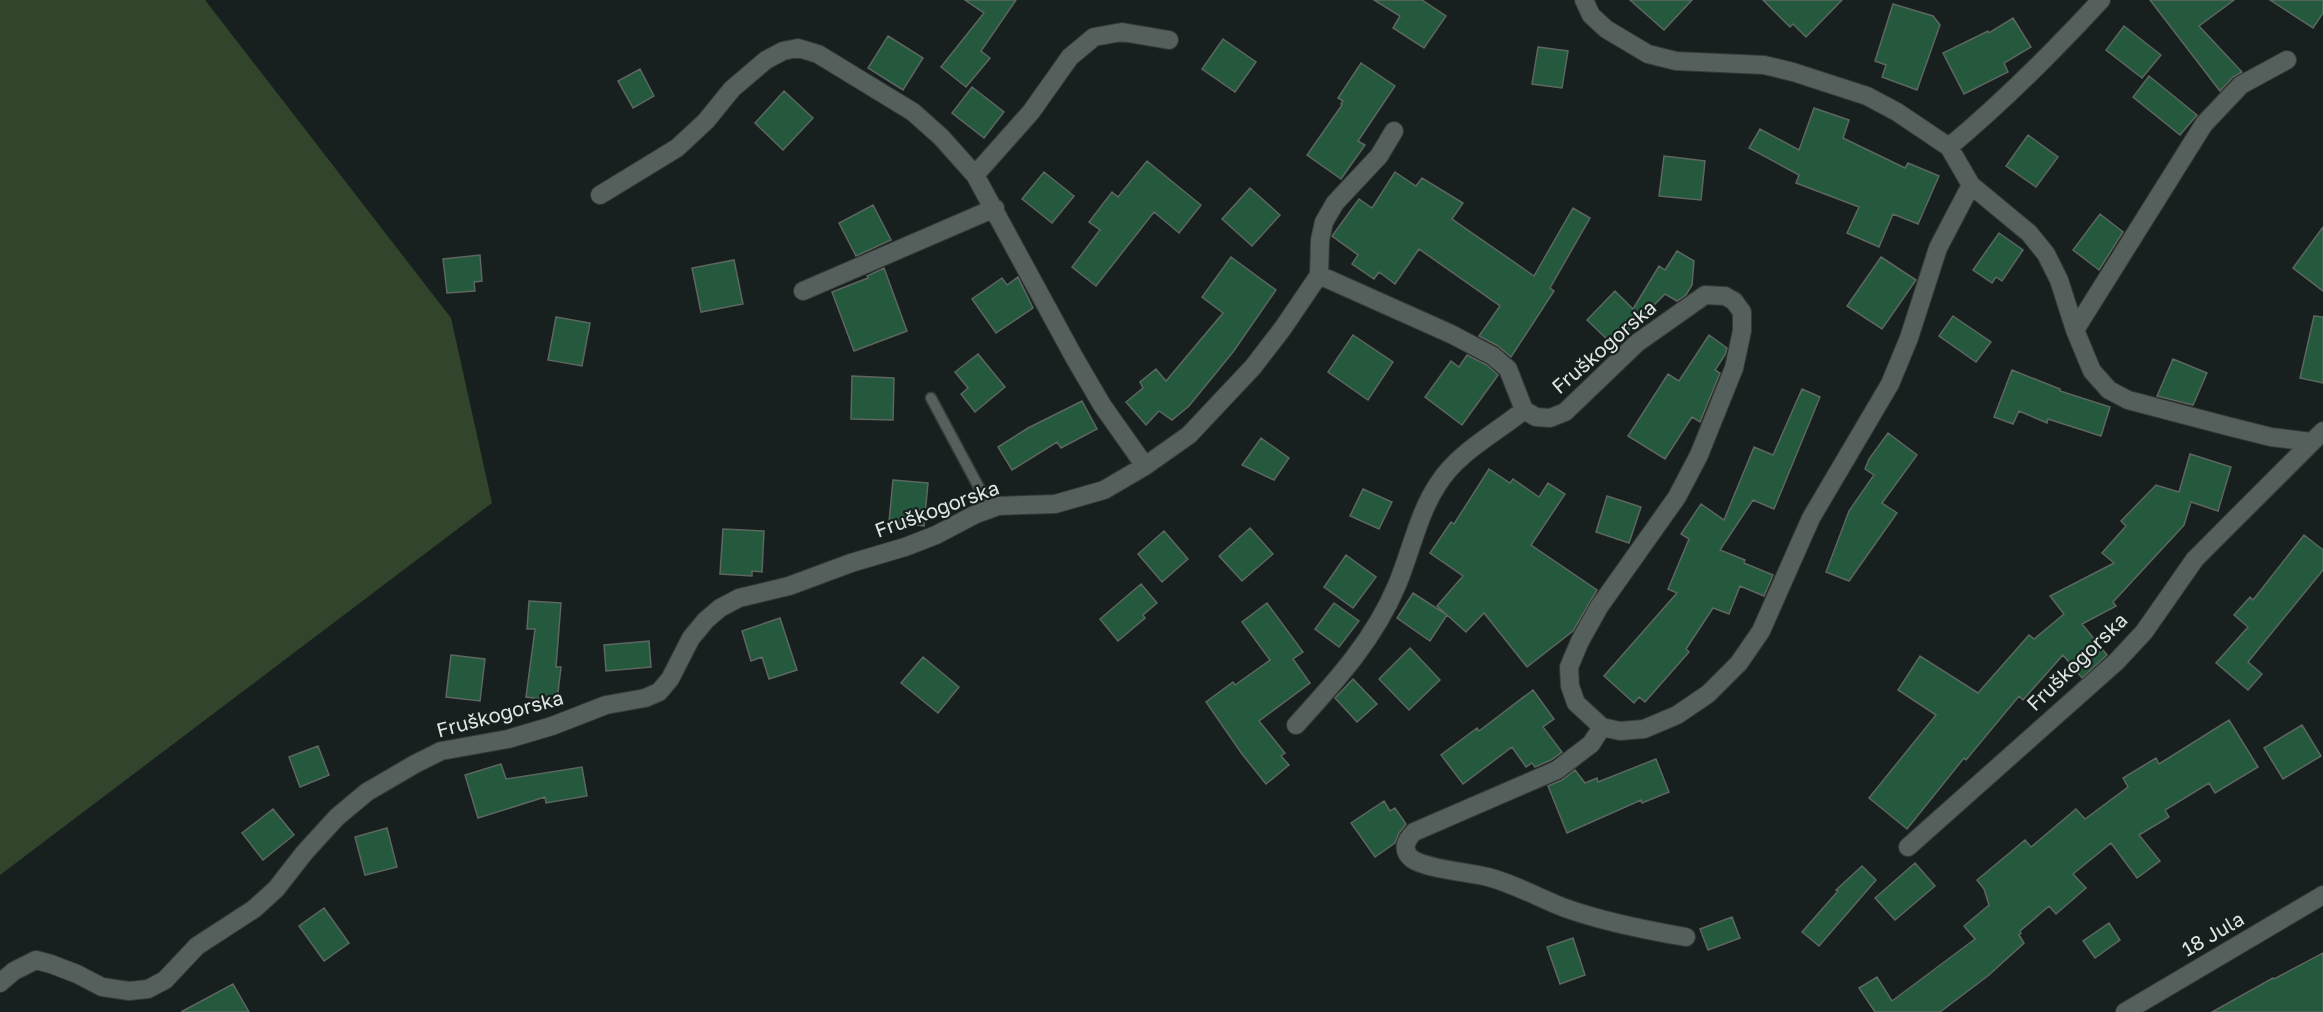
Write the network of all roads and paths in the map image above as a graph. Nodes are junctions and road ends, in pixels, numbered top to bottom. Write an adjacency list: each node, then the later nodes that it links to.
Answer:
1 (1584, 0): 6 (street, Fruškogorska)
2 (2101, 0): 6 (street)
3 (1169, 40): 7 (street)
4 (2287, 60): 13 (street)
5 (1394, 131): 11 (street)
6 (1949, 147): 8 (street, Fruškogorska)
7 (975, 175): 9 (street); 10 (street)
8 (1971, 185): 13 (street, Fruškogorska); 20 (street)
9 (600, 195)
10 (995, 208): 12 (street); 17 (street)
11 (1319, 275): 15 (street); 17 (street, Fruškogorska)
12 (803, 291)
13 (2075, 330): 16 (street, Fruškogorska)
14 (931, 398): 18 (lane)
15 (1524, 410): 19 (street); 20 (street, Fruškogorska)
16 (2317, 436): 21 (street, Fruškogorska)
17 (1145, 466): 18 (street, Fruškogorska)
18 (990, 508): 24 (street, Fruškogorska)
19 (1296, 725)
20 (1602, 727): 23 (street)
21 (1908, 847)
22 (2323, 895): 25 (street, 18 Jula)
23 (1686, 937)
24 (0, 983)
25 (2126, 1012)

